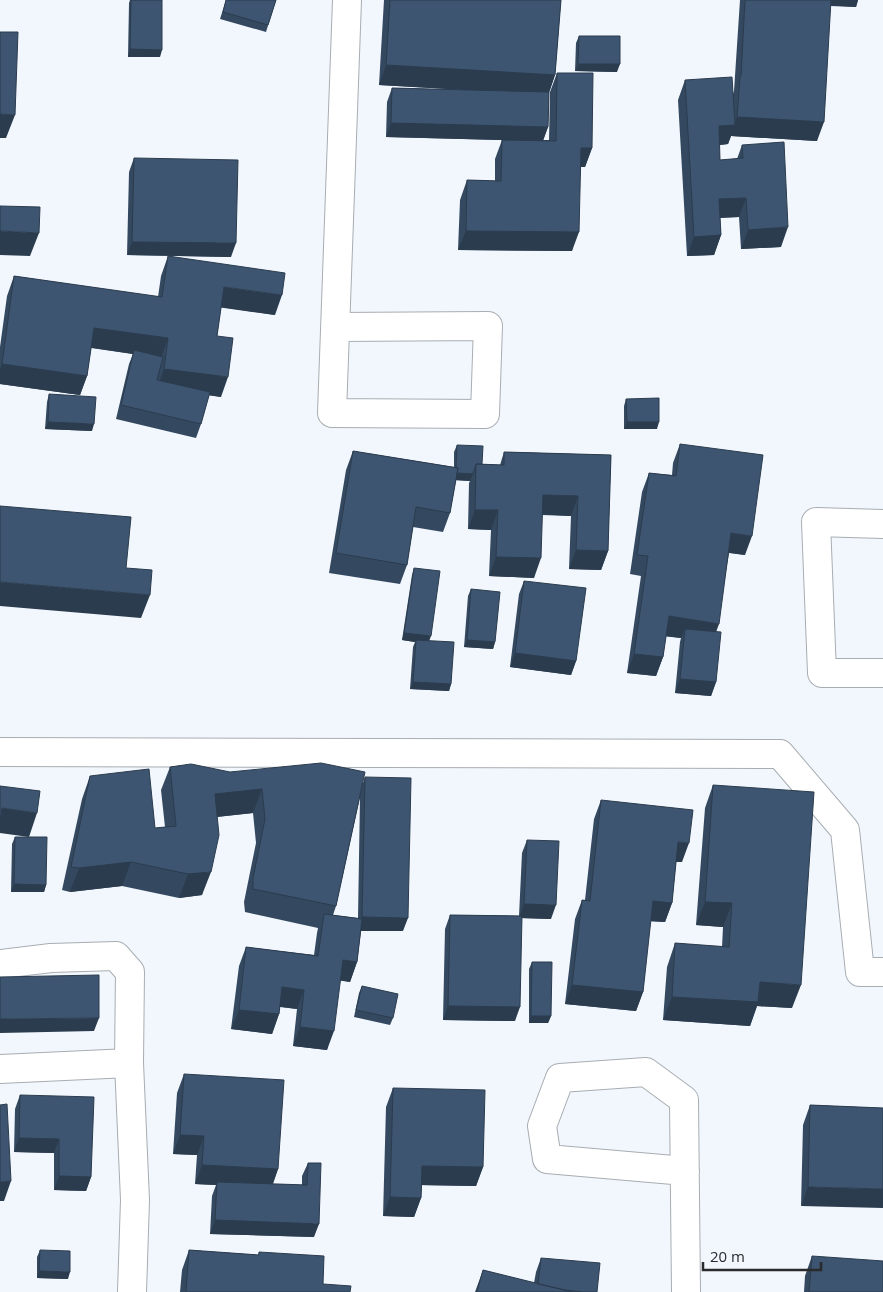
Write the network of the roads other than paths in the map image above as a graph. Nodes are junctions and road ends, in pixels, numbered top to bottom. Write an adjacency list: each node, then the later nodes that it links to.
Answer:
1 (347, 0): 2 (street)
2 (336, 327): 2 (street)
3 (883, 524): 4 (street)
4 (883, 673)
5 (0, 752): 7 (street)
6 (0, 964): 8 (street)
7 (883, 972)
8 (129, 1063): 9 (street); 11 (street)
9 (0, 1069)
10 (685, 1171): 10 (street); 12 (street)
11 (132, 1292)
12 (686, 1292)

